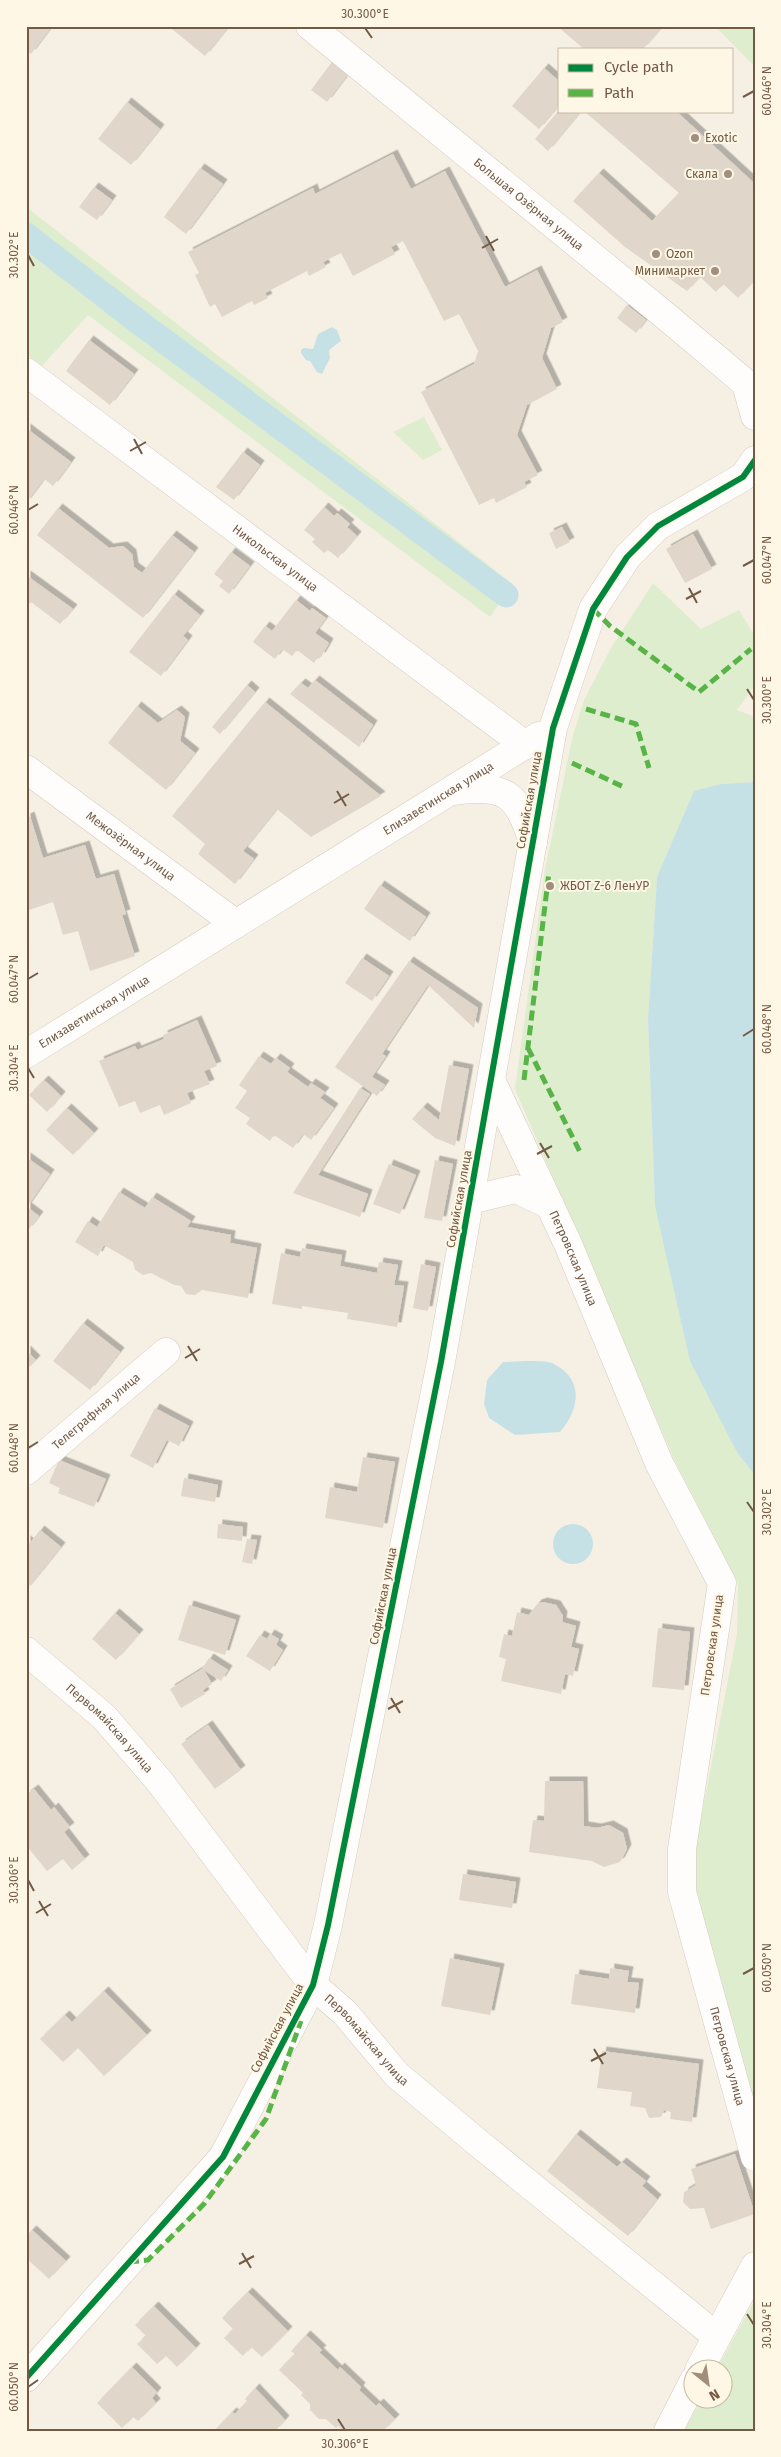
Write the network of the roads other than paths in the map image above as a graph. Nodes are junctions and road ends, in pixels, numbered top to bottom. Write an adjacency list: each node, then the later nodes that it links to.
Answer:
1 (310, 26): 3 (street, Большая Озёрная улица)
2 (26, 372): 7 (street, Никольская улица)
3 (750, 388): 4 (street)
4 (755, 416)
5 (755, 460): 6 (street)
6 (553, 728): 7 (street, Елизаветинская улица); 10 (street, Софийская улица)
7 (525, 745): 9 (street, Елизаветинская улица)
8 (26, 769): 11 (street, Межозёрная улица)
9 (450, 791): 10 (street); 11 (street, Елизаветинская улица)
10 (533, 842): 13 (street, Софийская улица)
11 (236, 924): 12 (street, Елизаветинская улица)
12 (26, 1054)
13 (492, 1082): 14 (street, Софийская улица); 15 (street, Петровская улица)
14 (470, 1200): 15 (street); 19 (street, Софийская улица)
15 (550, 1205): 20 (street, Петровская улица)
16 (166, 1352): 17 (street, Телеграфная улица)
17 (26, 1471)
18 (26, 1651): 19 (street, Первомайская улица)
19 (312, 1985): 22 (street, Первомайская улица); 24 (street, Софийская улица)
20 (755, 2157)
21 (755, 2266): 22 (street)
22 (716, 2336): 23 (street)
23 (704, 2360)
24 (26, 2378)
25 (684, 2400): 26 (street)
26 (668, 2431)

